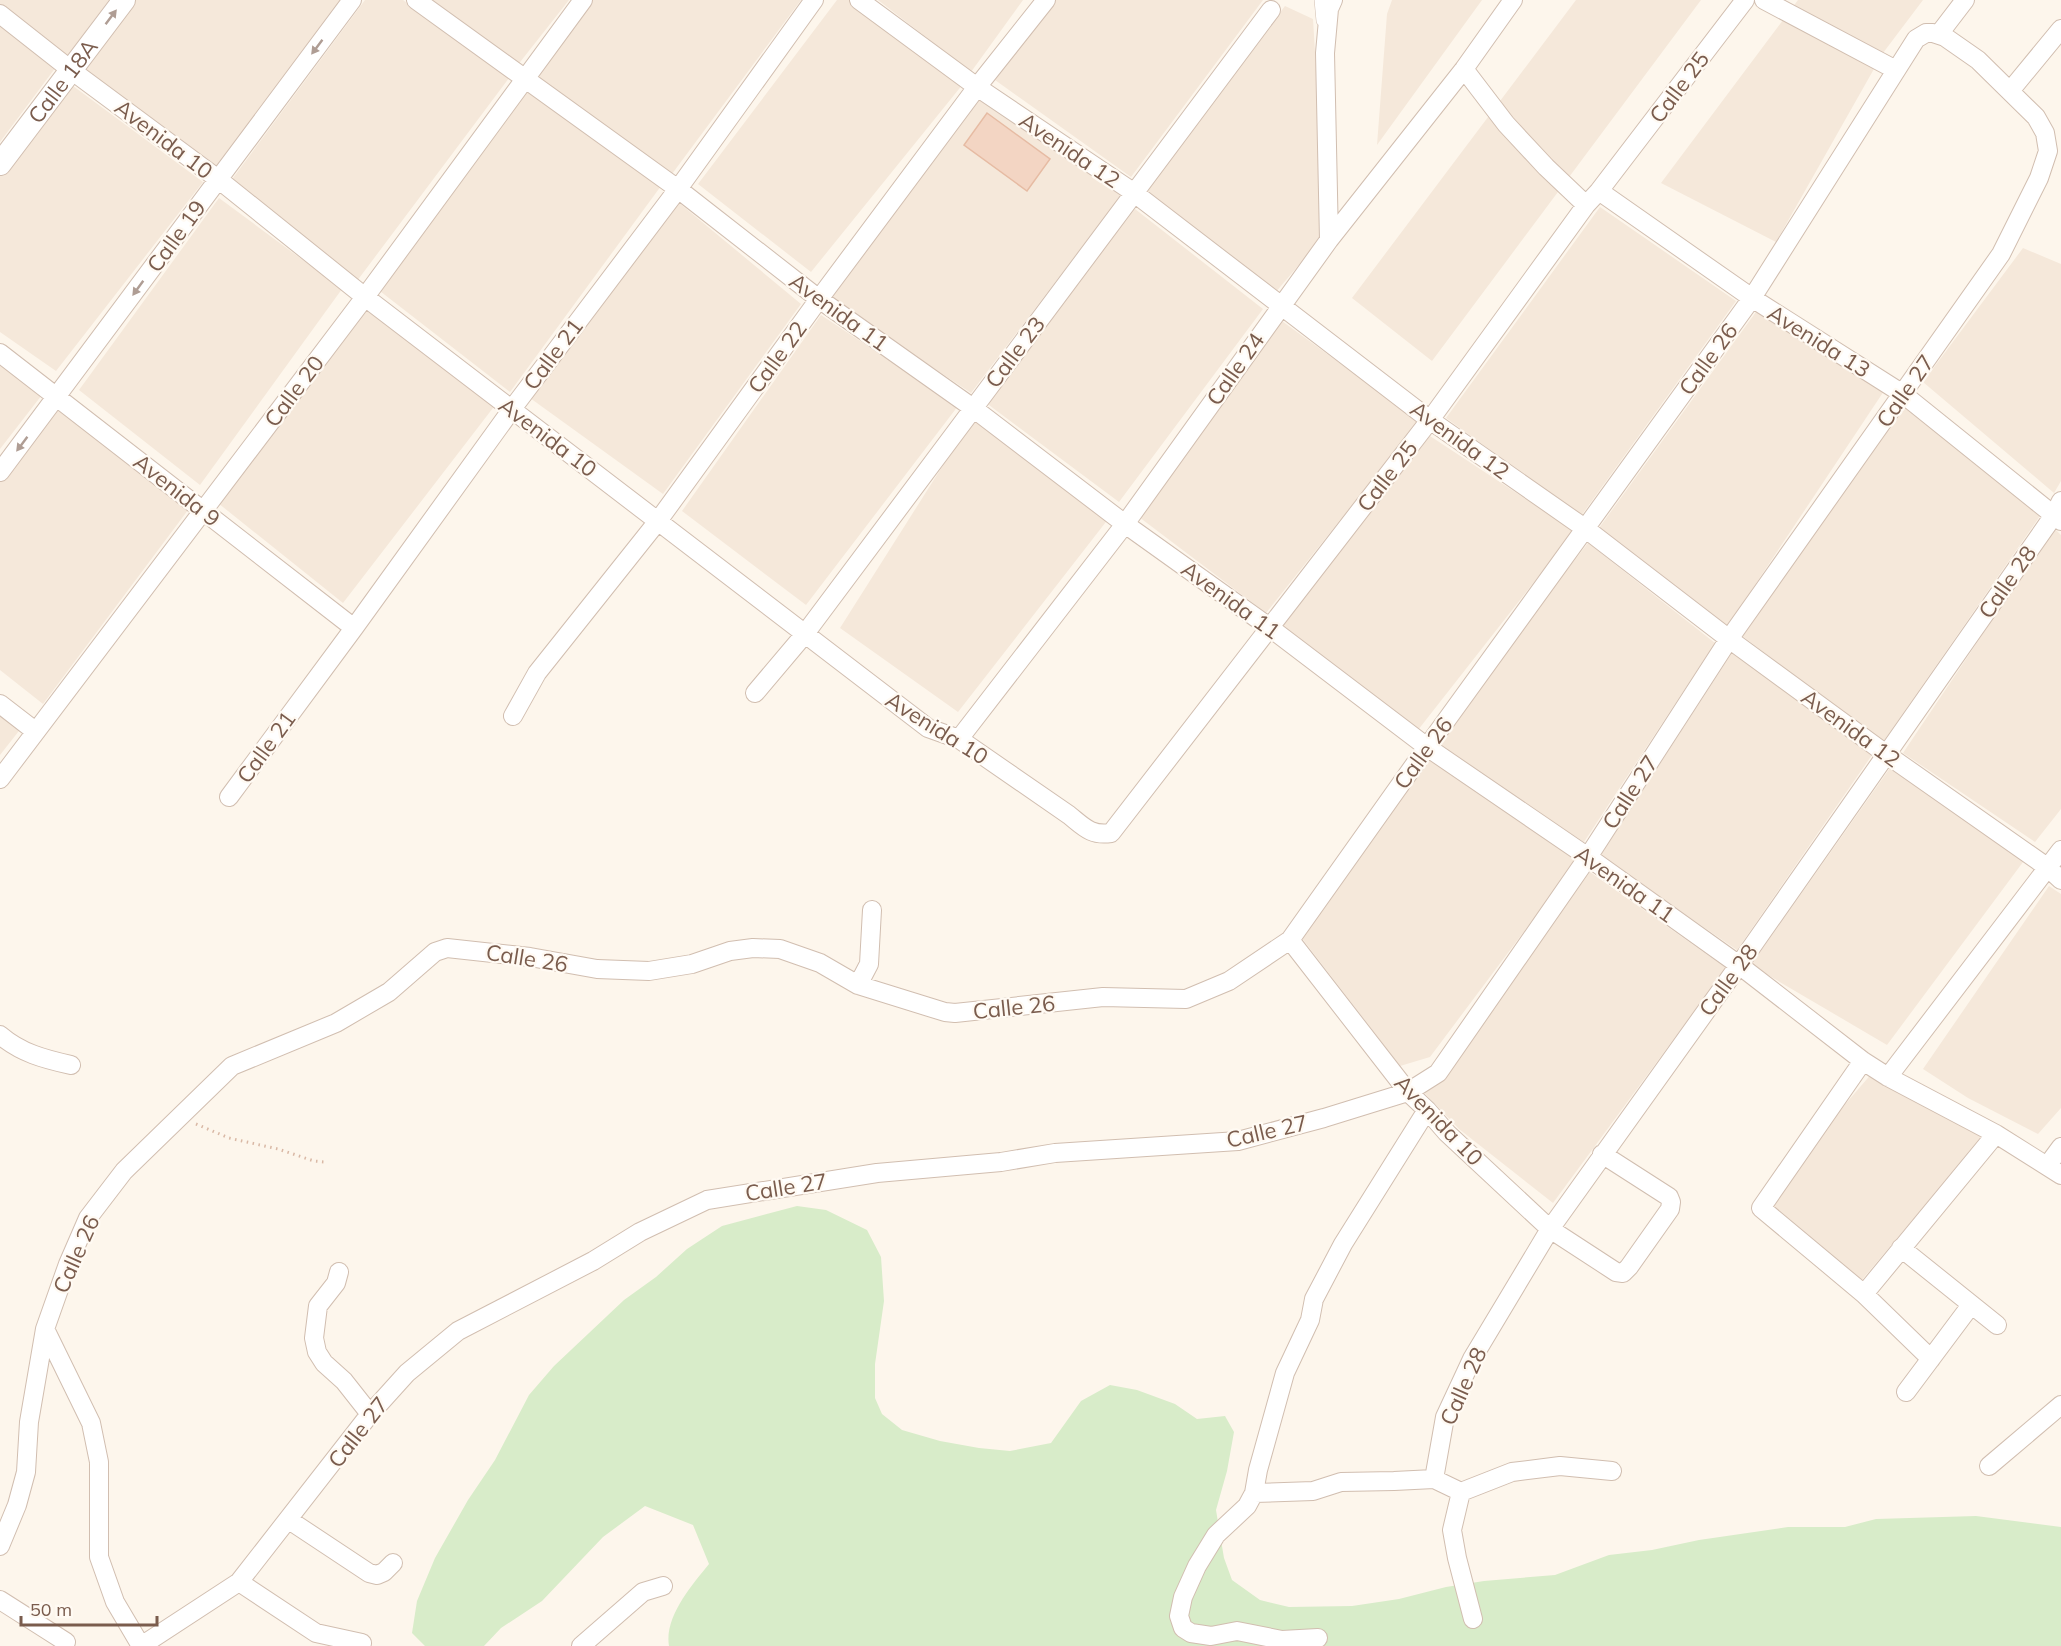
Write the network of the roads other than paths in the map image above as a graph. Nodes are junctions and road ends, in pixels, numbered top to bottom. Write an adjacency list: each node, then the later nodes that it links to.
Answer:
1 (124, 0): 20 (street, Calle 18A, one-way to 1)
2 (352, 0): 26 (street, Calle 19, one-way to 26)
3 (416, 0): 22 (street, Avenida 11)
4 (583, 0): 22 (street, Calle 20)
5 (814, 0): 27 (street, Calle 21)
6 (859, 0): 23 (street, Avenida 12)
7 (1046, 0): 23 (street, Calle 22)
8 (1319, 0): 18 (lane)
9 (1333, 0): 18 (street)
10 (1513, 0): 19 (street, Calle 24)
11 (1745, 0): 28 (street, Calle 25)
12 (1764, 0): 21 (street)
13 (1965, 0): 17 (street)
14 (1271, 10): 29 (street, Calle 23)
15 (0, 15): 20 (street, Avenida 10)
16 (2061, 29): 24 (street)
17 (1939, 34): 21 (street, Calle 26); 24 (street)
18 (1325, 53): 31 (street)
19 (1464, 69): 30 (street); 31 (street, Calle 24)
20 (71, 70): 25 (street, Calle 18A); 26 (street, Avenida 10)
21 (1896, 70): 33 (street, Calle 26)
22 (525, 78): 27 (street, Avenida 11); 32 (street, Calle 20)
23 (977, 87): 29 (street, Avenida 12); 34 (street, Calle 22)
24 (2010, 91): 37 (street, Calle 27)
25 (0, 164)
26 (218, 179): 32 (street, Avenida 10); 38 (street, Calle 19, one-way to 38)
27 (678, 189): 34 (street, Avenida 11); 40 (street, Calle 21)
28 (1599, 191): 30 (street, Calle 25); 33 (street, Avenida 13)
29 (1133, 192): 35 (street, Avenida 12); 39 (street, Calle 23)
30 (1586, 205): 41 (street, Calle 25)
31 (1329, 240): 35 (street, Calle 24)
32 (365, 297): 40 (street, Avenida 10); 43 (street, Calle 20)
33 (1752, 298): 37 (street, Avenida 13); 47 (street, Calle 26)
34 (819, 299): 39 (street, Avenida 11); 45 (street, Calle 22)
35 (1280, 306): 41 (street, Avenida 12); 46 (street, Calle 24)
36 (0, 353): 38 (street, Avenida 9)
37 (1903, 394): 44 (street, Avenida 13); 51 (street, Calle 27)
38 (57, 398): 42 (street, Calle 19, one-way to 42); 43 (street, Avenida 9)
39 (973, 408): 46 (street, Avenida 11); 50 (street, Calle 23)
40 (512, 409): 45 (street, Avenida 10); 49 (street, Calle 21)
41 (1430, 420): 47 (street, Avenida 12); 48 (street, Calle 25)
42 (0, 472)
43 (203, 510): 49 (street, Avenida 9); 55 (street, Calle 20)
44 (2059, 512): 58 (street, Calle 28)
45 (658, 521): 50 (street, Avenida 10); 54 (street, Calle 22)
46 (1125, 524): 48 (street, Avenida 11); 56 (street, Calle 24)
47 (1586, 529): 51 (street, Avenida 12); 57 (street, Calle 26)
48 (1269, 627): 57 (street, Avenida 11); 61 (street, Calle 25)
49 (354, 628): 60 (street, Calle 21)
50 (804, 635): 52 (street, Calle 23); 56 (street, Avenida 10)
51 (1729, 639): 58 (street, Avenida 12); 63 (street, Calle 27)
52 (755, 693)
53 (0, 704): 55 (street)
54 (513, 716)
55 (36, 731): 59 (street, Calle 20)
56 (958, 739): 61 (street, Avenida 10)
57 (1426, 747): 63 (street, Avenida 11); 67 (street, Calle 26)
58 (1886, 754): 64 (street, Avenida 12); 68 (street, Calle 28)
59 (0, 778)
60 (230, 796)
61 (1111, 833)
62 (2061, 850): 64 (street)
63 (1588, 857): 68 (street, Avenida 11); 74 (street, Calle 27)
64 (2047, 867): 65 (street, Avenida 12); 73 (street)
65 (2061, 880)
66 (872, 910): 69 (street)
67 (1290, 940): 69 (street, Calle 26); 74 (street, Avenida 10)
68 (1739, 965): 71 (street, Avenida 11); 78 (street, Calle 28)
69 (858, 985): 86 (street, Calle 26)
70 (0, 1035): 72 (street)
71 (1863, 1061): 73 (street, Avenida 11); 83 (street)
72 (71, 1065)
73 (1888, 1077): 76 (street, Avenida 11)
74 (1408, 1092): 75 (street, Avenida 10); 90 (street, Calle 27)
75 (1427, 1110): 80 (street, Avenida 10); 94 (street)
76 (1996, 1134): 79 (street, Avenida 11); 81 (street)
77 (2061, 1147): 79 (street)
78 (1602, 1154): 80 (street, Calle 28); 80 (street, Avenida 10)
79 (2054, 1170)
80 (1550, 1229): 93 (street, Calle 28)
81 (1901, 1248): 83 (street); 84 (street)
82 (339, 1272): 90 (street)
83 (1864, 1294): 87 (street)
84 (1971, 1305): 85 (street); 87 (street)
85 (1997, 1325)
86 (45, 1329): 97 (street, Calle 26); 106 (street)
87 (1931, 1359): 88 (street)
88 (1906, 1392)
89 (2061, 1405): 91 (street)
90 (370, 1414): 96 (street, Calle 27)
91 (1989, 1466)
92 (1612, 1471): 95 (street)
93 (1434, 1479): 94 (street); 95 (street)
94 (1254, 1492): 103 (street)
95 (1461, 1492): 102 (street)
96 (289, 1520): 98 (street); 99 (street, Calle 27)
97 (0, 1546)
98 (393, 1563)
99 (239, 1582): 105 (street); 106 (street, Calle 27)
100 (663, 1586): 107 (street)
101 (0, 1600): 104 (street)
102 (1473, 1619)
103 (1318, 1638)
104 (66, 1642)
105 (362, 1643)
106 (141, 1646)
107 (581, 1646)

